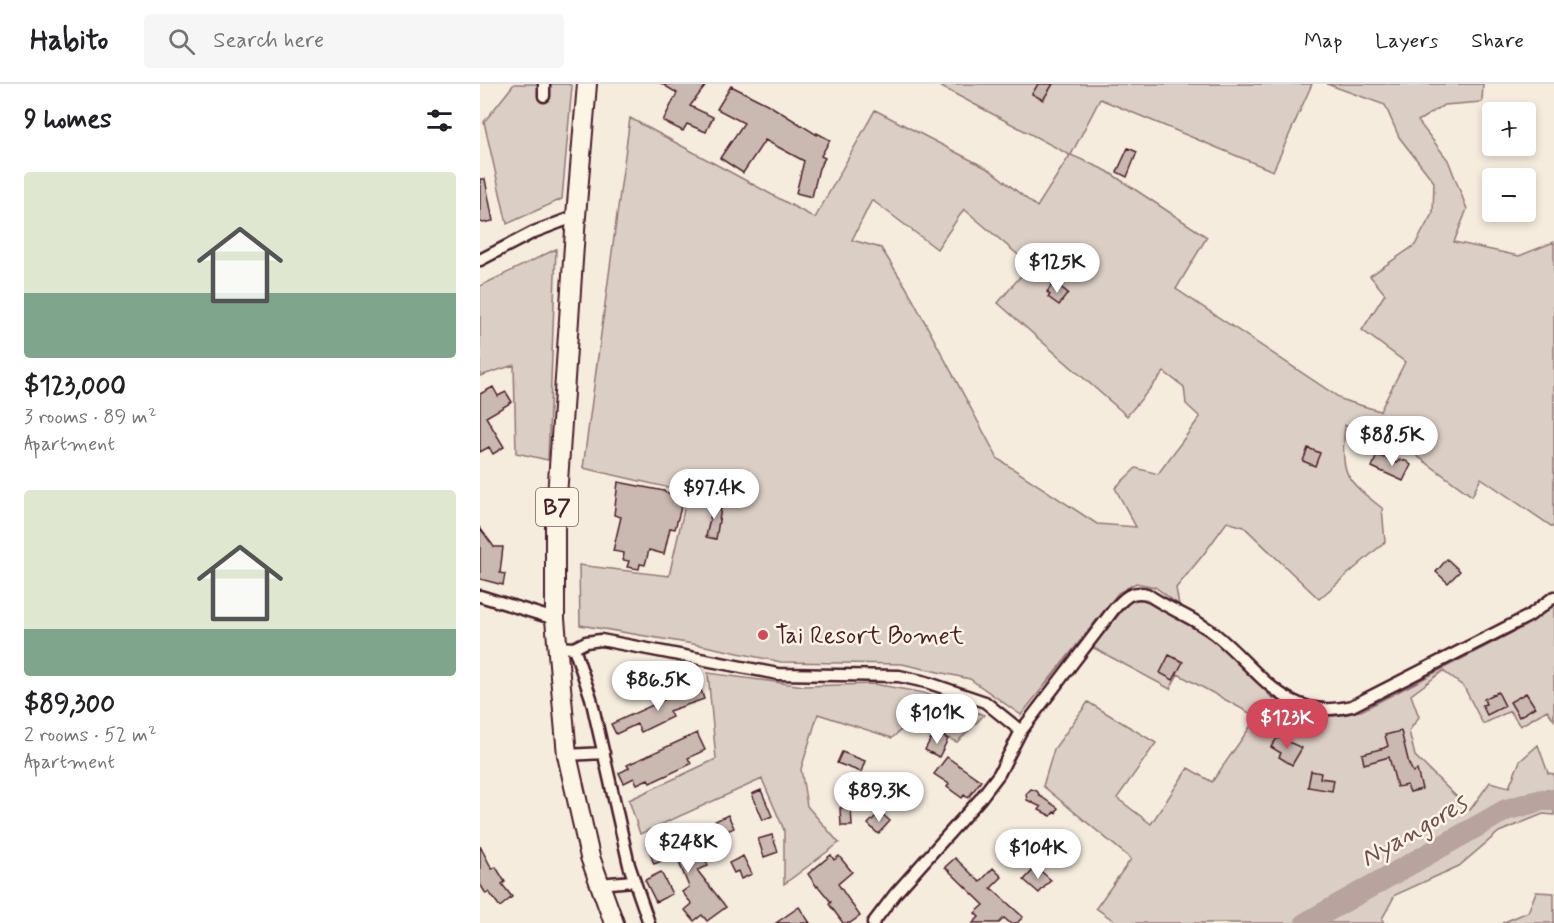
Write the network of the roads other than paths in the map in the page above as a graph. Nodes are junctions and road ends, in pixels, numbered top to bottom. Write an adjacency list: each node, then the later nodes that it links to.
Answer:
1 (544, 84): 3 (street)
2 (588, 84): 4 (highway, B7)
3 (544, 96)
4 (576, 216): 5 (street); 8 (highway, B7)
5 (480, 260)
6 (480, 596): 8 (street)
7 (1554, 597): 10 (street)
8 (555, 619): 9 (highway, B7)
9 (565, 648): 10 (street); 11 (street); 12 (highway, B7)
10 (1022, 731): 17 (street)
11 (604, 753): 12 (street); 13 (street)
12 (567, 755): 14 (highway, B7)
13 (633, 881): 14 (street); 16 (street)
14 (599, 884): 15 (highway, B7)
15 (614, 923)
16 (649, 923)
17 (873, 923)

